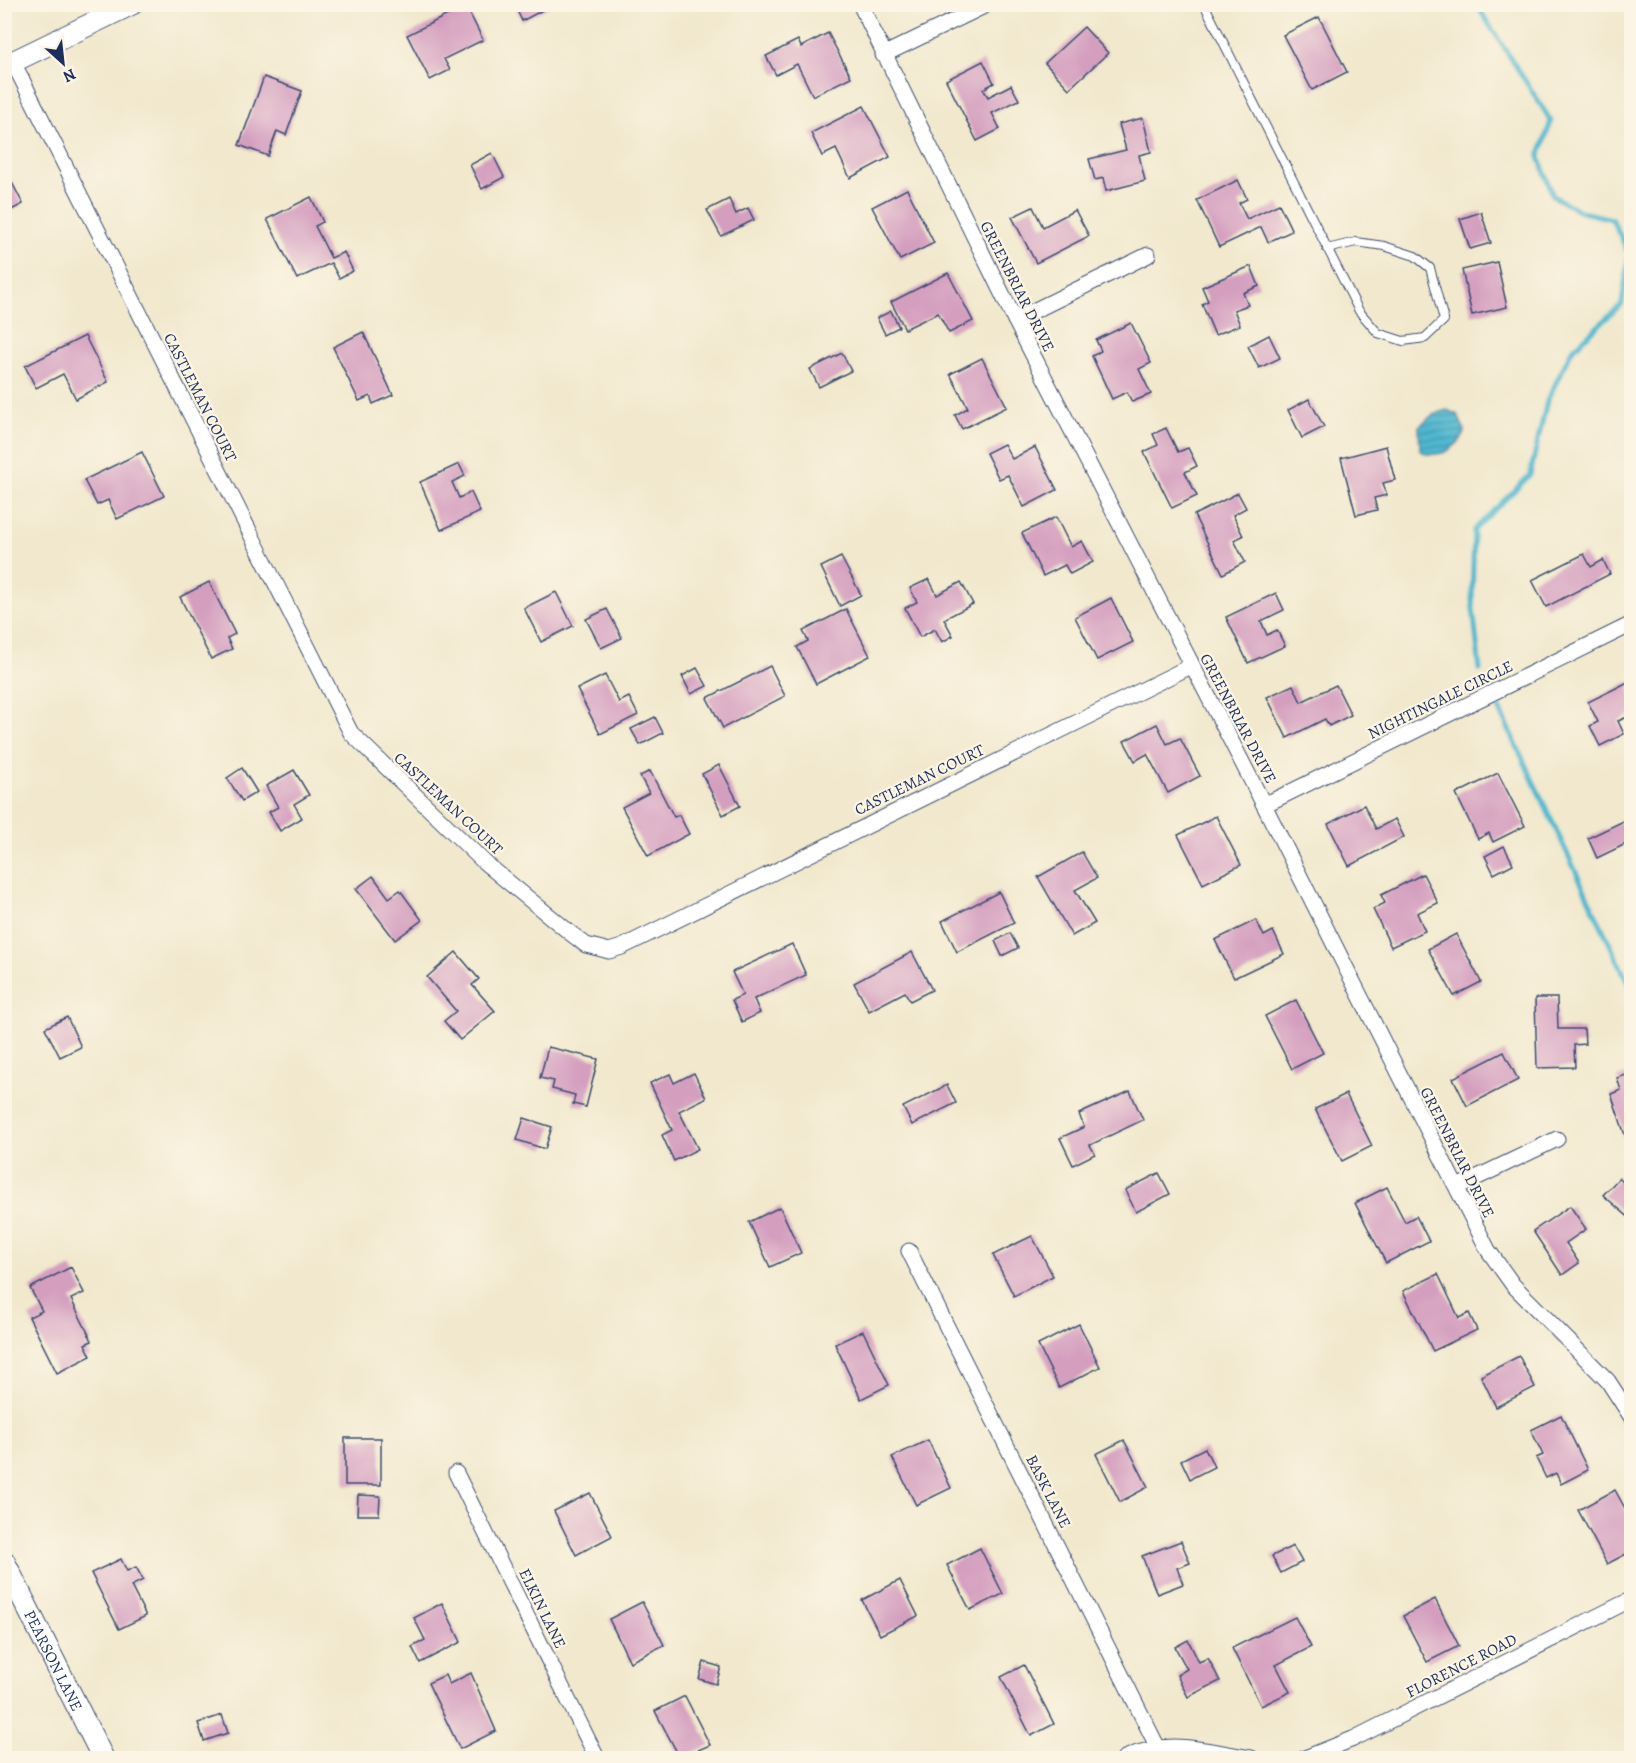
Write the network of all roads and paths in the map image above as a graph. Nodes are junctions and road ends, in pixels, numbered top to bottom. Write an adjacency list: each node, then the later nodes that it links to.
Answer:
1 (132, 4): 6 (street)
2 (860, 4): 5 (street, GREENBRIAR DRIVE)
3 (988, 4): 5 (street)
4 (1204, 4): 7 (lane)
5 (883, 55): 9 (street, GREENBRIAR DRIVE)
6 (9, 64): 11 (street, CASTLEMAN COURT)
7 (1327, 249): 7 (lane)
8 (1148, 255): 9 (street)
9 (1015, 320): 11 (street, GREENBRIAR DRIVE)
10 (1632, 624): 12 (street, NIGHTINGALE CIRCLE)
11 (1191, 666): 12 (street, GREENBRIAR DRIVE)
12 (1264, 805): 14 (street, GREENBRIAR DRIVE)
13 (1557, 1139): 14 (street)
14 (1456, 1187): 16 (street, GREENBRIAR DRIVE)
15 (909, 1251): 20 (street, BASK LANE)
16 (1632, 1418)
17 (456, 1473): 22 (street, ELKIN LANE)
18 (4, 1561): 21 (street, PEARSON LANE)
19 (1632, 1599): 25 (street, FLORENCE ROAD)
20 (1157, 1746): 23 (street); 24 (street)
21 (103, 1758)
22 (597, 1758)
23 (1125, 1758)
24 (1251, 1758)
25 (1305, 1758)

